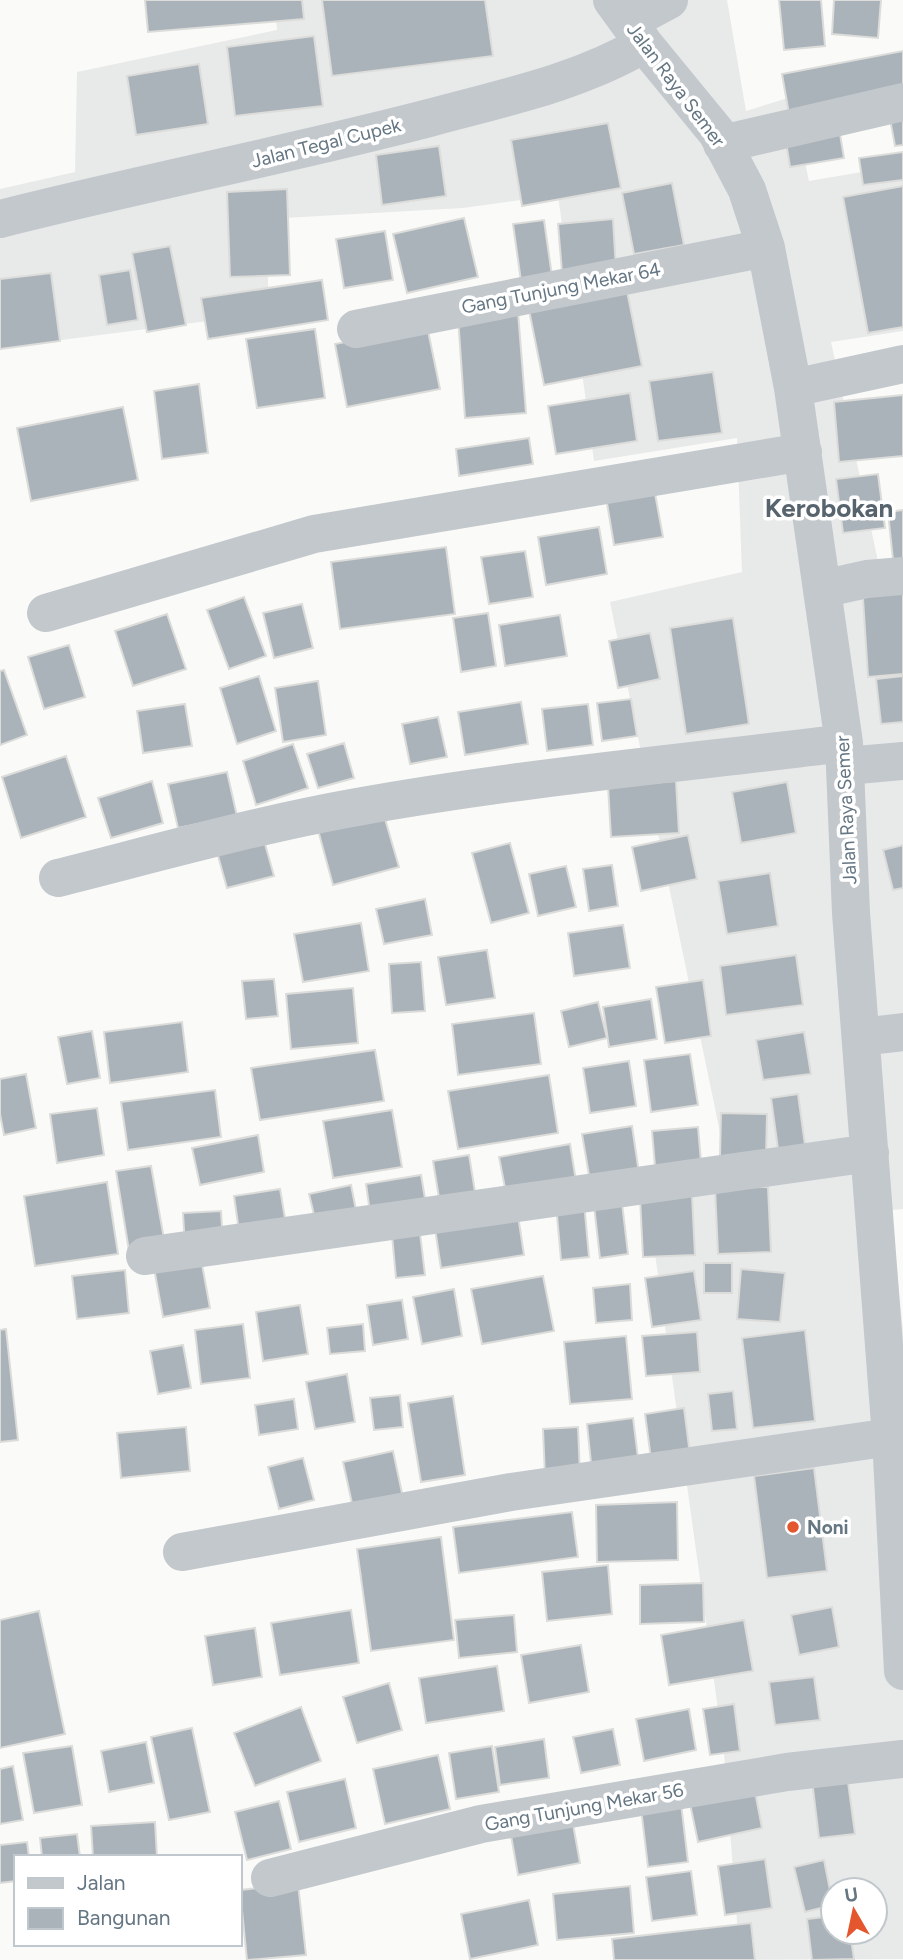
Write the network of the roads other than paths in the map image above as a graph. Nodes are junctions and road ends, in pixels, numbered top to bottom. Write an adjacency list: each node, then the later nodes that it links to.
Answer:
1 (669, 0): 2 (street, Jalan Tegal Cupek)
2 (628, 22): 4 (street, Jalan Raya Semer); 5 (street, Jalan Tegal Cupek)
3 (903, 102): 4 (street)
4 (722, 144): 6 (street, Jalan Raya Semer)
5 (0, 219)
6 (766, 248): 7 (street, Gang Tunjung Mekar 64); 9 (street, Jalan Raya Semer)
7 (356, 329)
8 (903, 364): 9 (street)
9 (793, 388): 10 (street, Jalan Raya Semer)
10 (803, 452): 12 (street, Jalan Raya Semer); 13 (street)
11 (903, 576): 12 (street)
12 (822, 589): 14 (street, Jalan Raya Semer)
13 (47, 613)
14 (845, 755): 15 (street); 16 (street); 18 (street, Jalan Raya Semer)
15 (903, 761)
16 (58, 878)
17 (903, 1032): 18 (street)
18 (861, 1037): 19 (street, Jalan Raya Semer)
19 (870, 1153): 20 (street); 21 (street, Jalan Raya Semer)
20 (145, 1256)
21 (894, 1350): 22 (street, Jalan Raya Semer)
22 (891, 1437): 23 (street); 24 (street, Jalan Raya Semer)
23 (182, 1552)
24 (903, 1671)
25 (903, 1759): 26 (street, Gang Tunjung Mekar 56)
26 (270, 1878)

